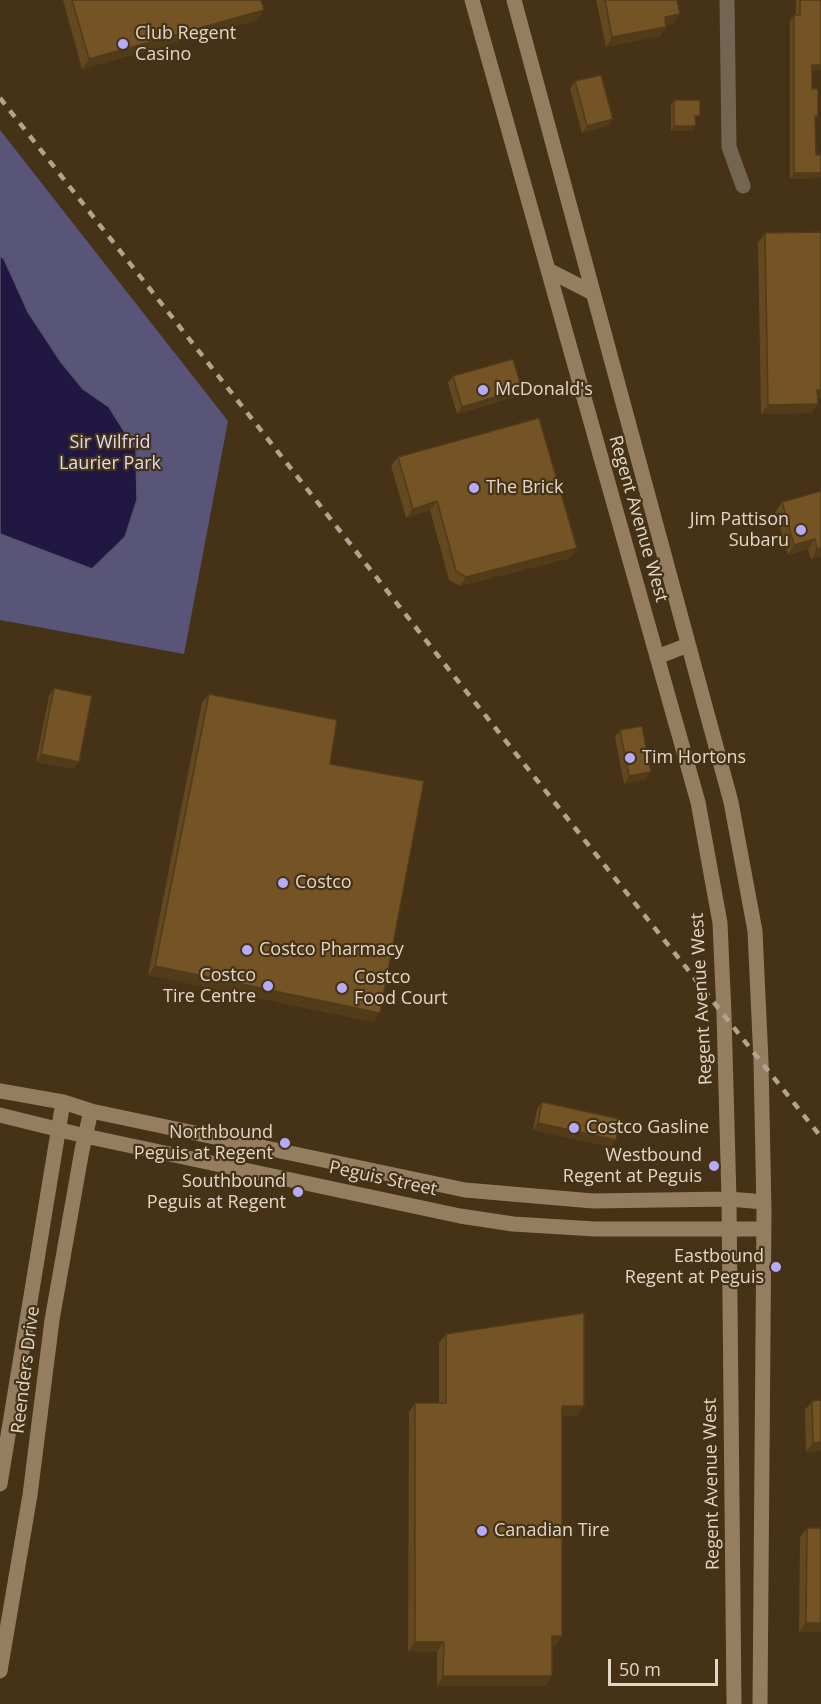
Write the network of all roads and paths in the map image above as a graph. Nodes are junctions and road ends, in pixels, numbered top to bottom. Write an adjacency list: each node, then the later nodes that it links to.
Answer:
1 (472, 0): 5 (main road, Regent Avenue West)
2 (514, 0): 6 (main road, Regent Avenue West)
3 (727, 0): 4 (street)
4 (743, 186)
5 (548, 270): 6 (main road); 8 (main road, Regent Avenue West)
6 (593, 293): 7 (main road, Regent Avenue West)
7 (688, 645): 8 (main road); 16 (main road, Regent Avenue West)
8 (657, 657): 15 (main road, Regent Avenue West)
9 (0, 1091): 10 (main road, Peguis Street)
10 (63, 1102): 11 (main road, Peguis Street); 13 (main road, Reenders Drive)
11 (91, 1111): 14 (main road, Reenders Drive); 15 (main road, Peguis Street)
12 (0, 1115): 13 (main road, Peguis Street)
13 (59, 1128): 14 (main road, Peguis Street); 19 (main road, Reenders Drive)
14 (85, 1136): 17 (main road, Peguis Street); 20 (main road, Reenders Drive)
15 (729, 1199): 16 (main road, Peguis Street); 17 (main road, Regent Avenue West)
16 (764, 1202): 18 (main road, Regent Avenue West)
17 (729, 1229): 18 (main road, Peguis Street); 21 (main road, Regent Avenue West)
18 (764, 1229): 22 (main road, Regent Avenue West)
19 (0, 1484)
20 (0, 1671)
21 (734, 1704)
22 (760, 1704)

